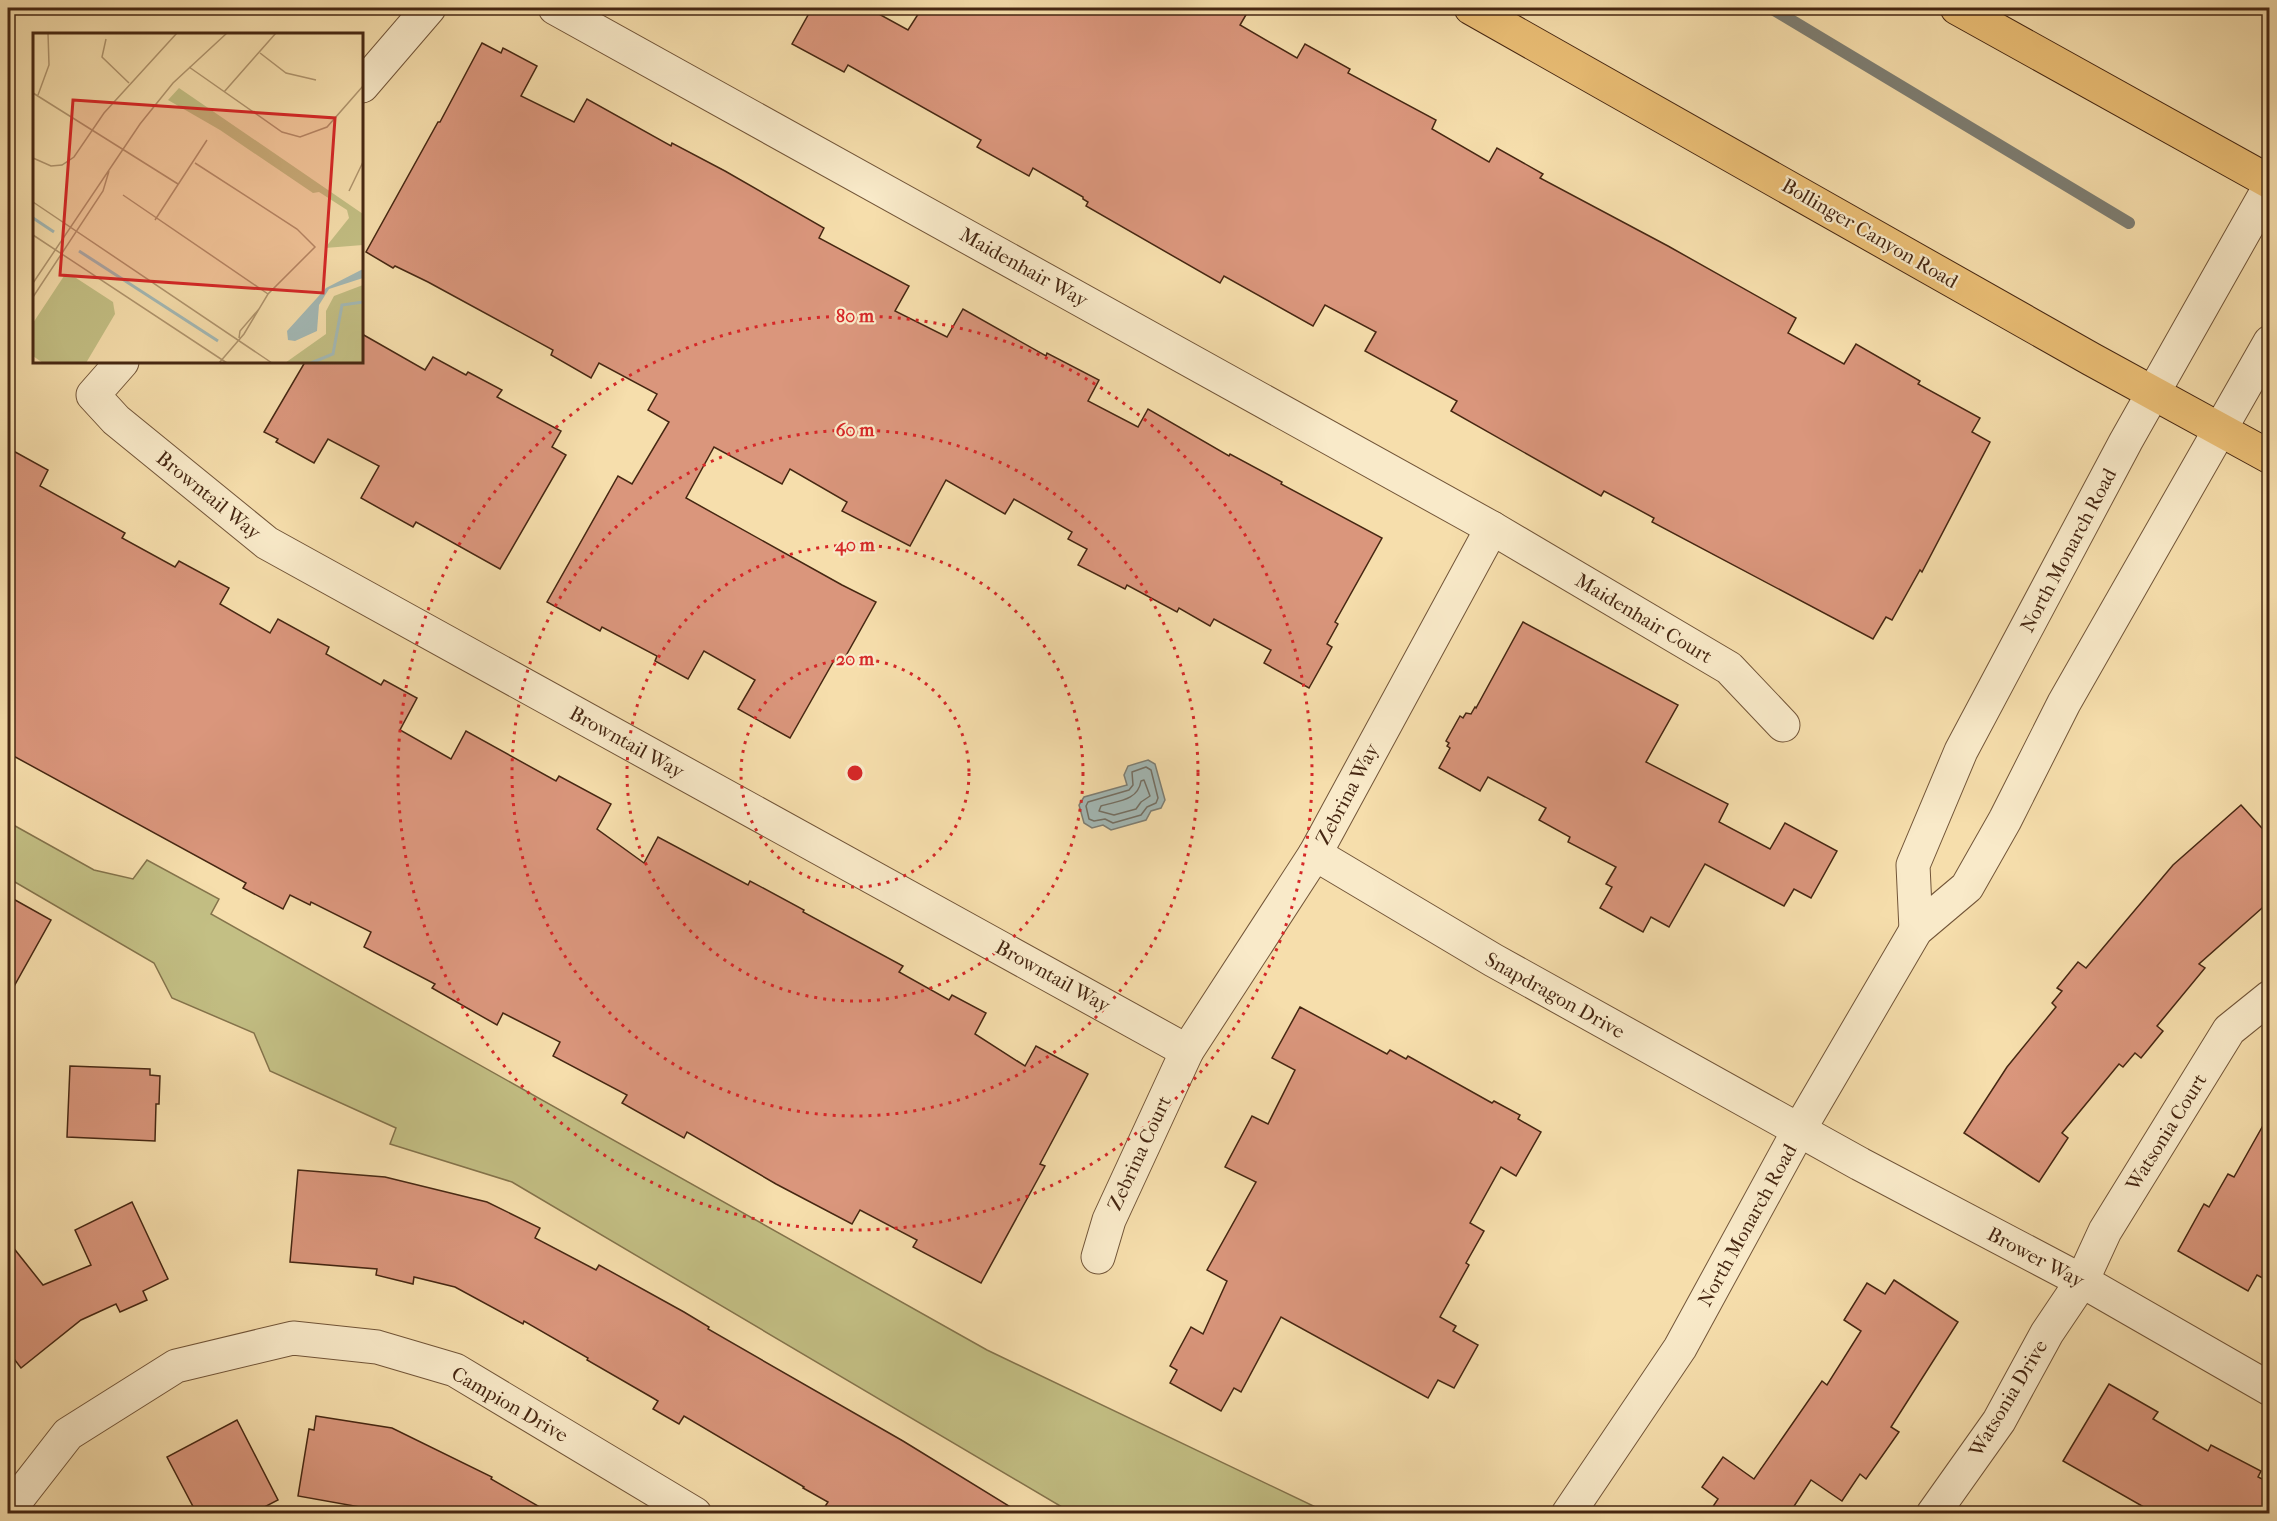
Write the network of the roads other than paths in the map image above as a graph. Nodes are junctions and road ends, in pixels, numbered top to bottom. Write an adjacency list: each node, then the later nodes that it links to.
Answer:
1 (429, 8): 5 (street)
2 (555, 8): 12 (street, Maidenhair Way)
3 (1471, 8): 9 (main road, Bollinger Canyon Road)
4 (1957, 8): 6 (main road)
5 (363, 85)
6 (2270, 184): 9 (street, North Monarch Road)
7 (2270, 342): 10 (street, North Monarch Road)
8 (122, 363): 17 (street, Browntail Way)
9 (2154, 394): 10 (main road, Bollinger Canyon Road); 15 (street, North Monarch Road)
10 (2219, 430): 11 (main road, Bollinger Canyon Road); 15 (street, North Monarch Road)
11 (2270, 457)
12 (1492, 528): 13 (street, Maidenhair Court); 14 (street, Zebrina Way)
13 (1783, 725)
14 (1315, 854): 17 (street, Zebrina Way); 18 (street, Snapdragon Drive)
15 (1916, 930): 18 (street, North Monarch Road)
16 (2270, 997): 20 (street, Watsonia Court)
17 (1187, 1051): 19 (street, Zebrina Court)
18 (1799, 1130): 20 (street, Brower Way); 24 (street, North Monarch Road)
19 (1098, 1257)
20 (2082, 1281): 21 (street, Brower Way); 25 (street, Watsonia Drive)
21 (2270, 1389)
22 (8, 1511): 23 (street, Campion Drive)
23 (695, 1514)
24 (1568, 1514)
25 (1933, 1514)

